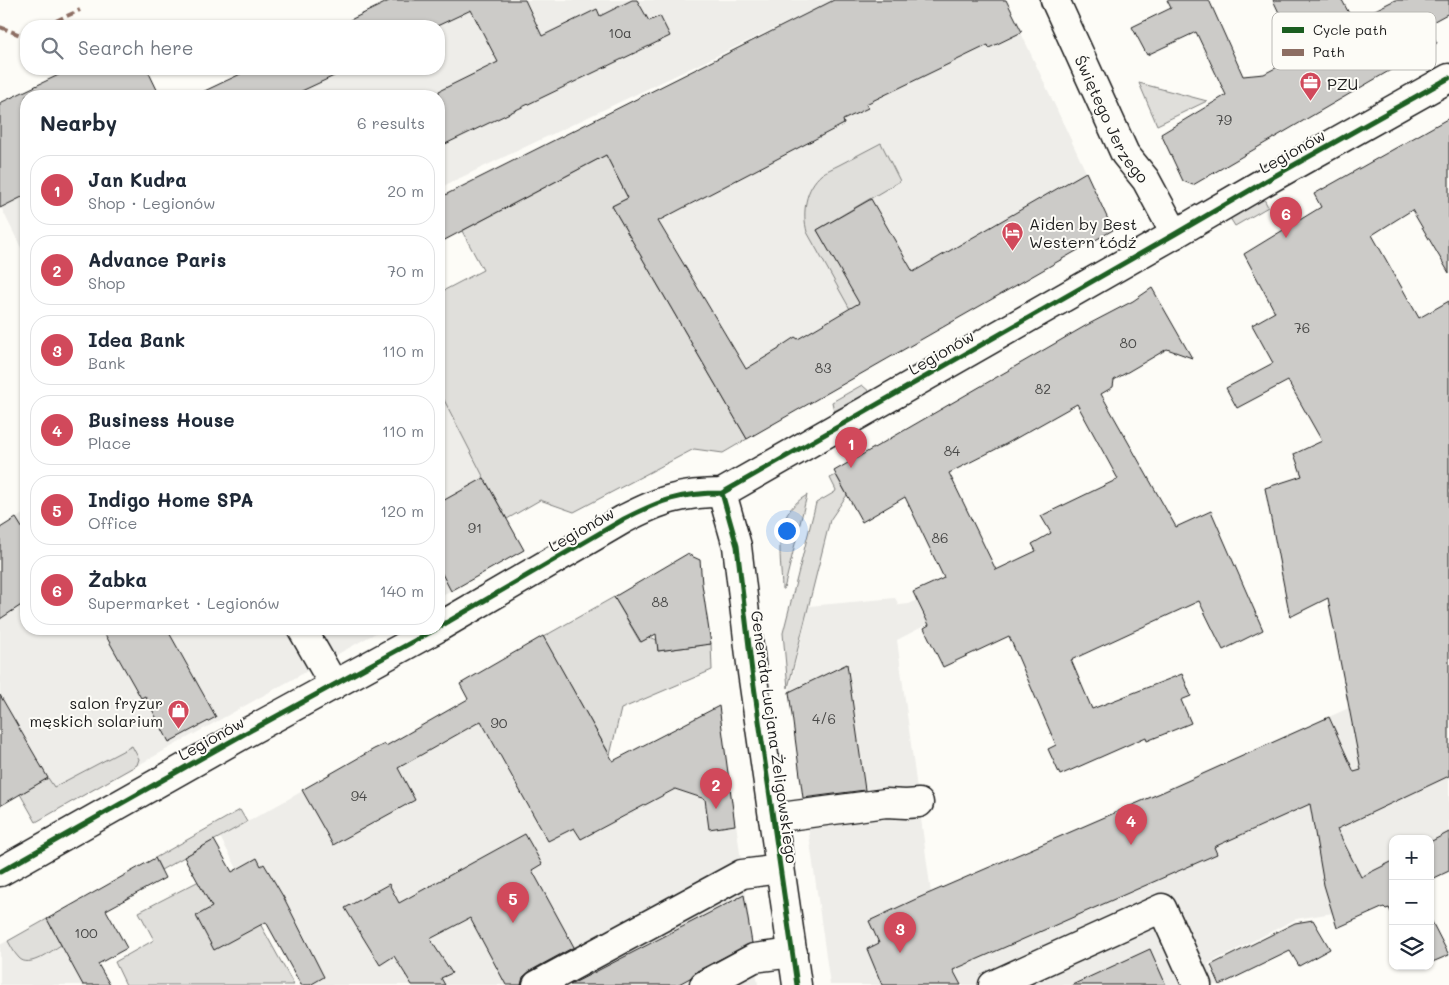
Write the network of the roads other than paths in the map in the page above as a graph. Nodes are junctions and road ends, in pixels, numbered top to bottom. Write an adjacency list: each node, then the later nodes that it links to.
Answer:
1 (1055, 0): 3 (street, Świętego Jerzego)
2 (1449, 78): 3 (street, Legionów)
3 (1175, 234): 4 (street, Legionów)
4 (722, 493): 5 (street, Legionów); 10 (street, Generała Lucjana Żeligowskiego)
5 (445, 624)
6 (305, 635): 8 (street)
7 (425, 635): 8 (street, Legionów)
8 (334, 686): 12 (street, Legionów)
9 (919, 803): 10 (street)
10 (773, 818): 11 (street, Generała Lucjana Żeligowskiego)
11 (780, 868): 13 (street, Generała Lucjana Żeligowskiego); 14 (street)
12 (0, 872)
13 (792, 953): 15 (street); 16 (street, Generała Lucjana Żeligowskiego)
14 (537, 985)
15 (704, 985)
16 (797, 985)
17 (993, 985): 18 (street)
18 (1197, 985)

